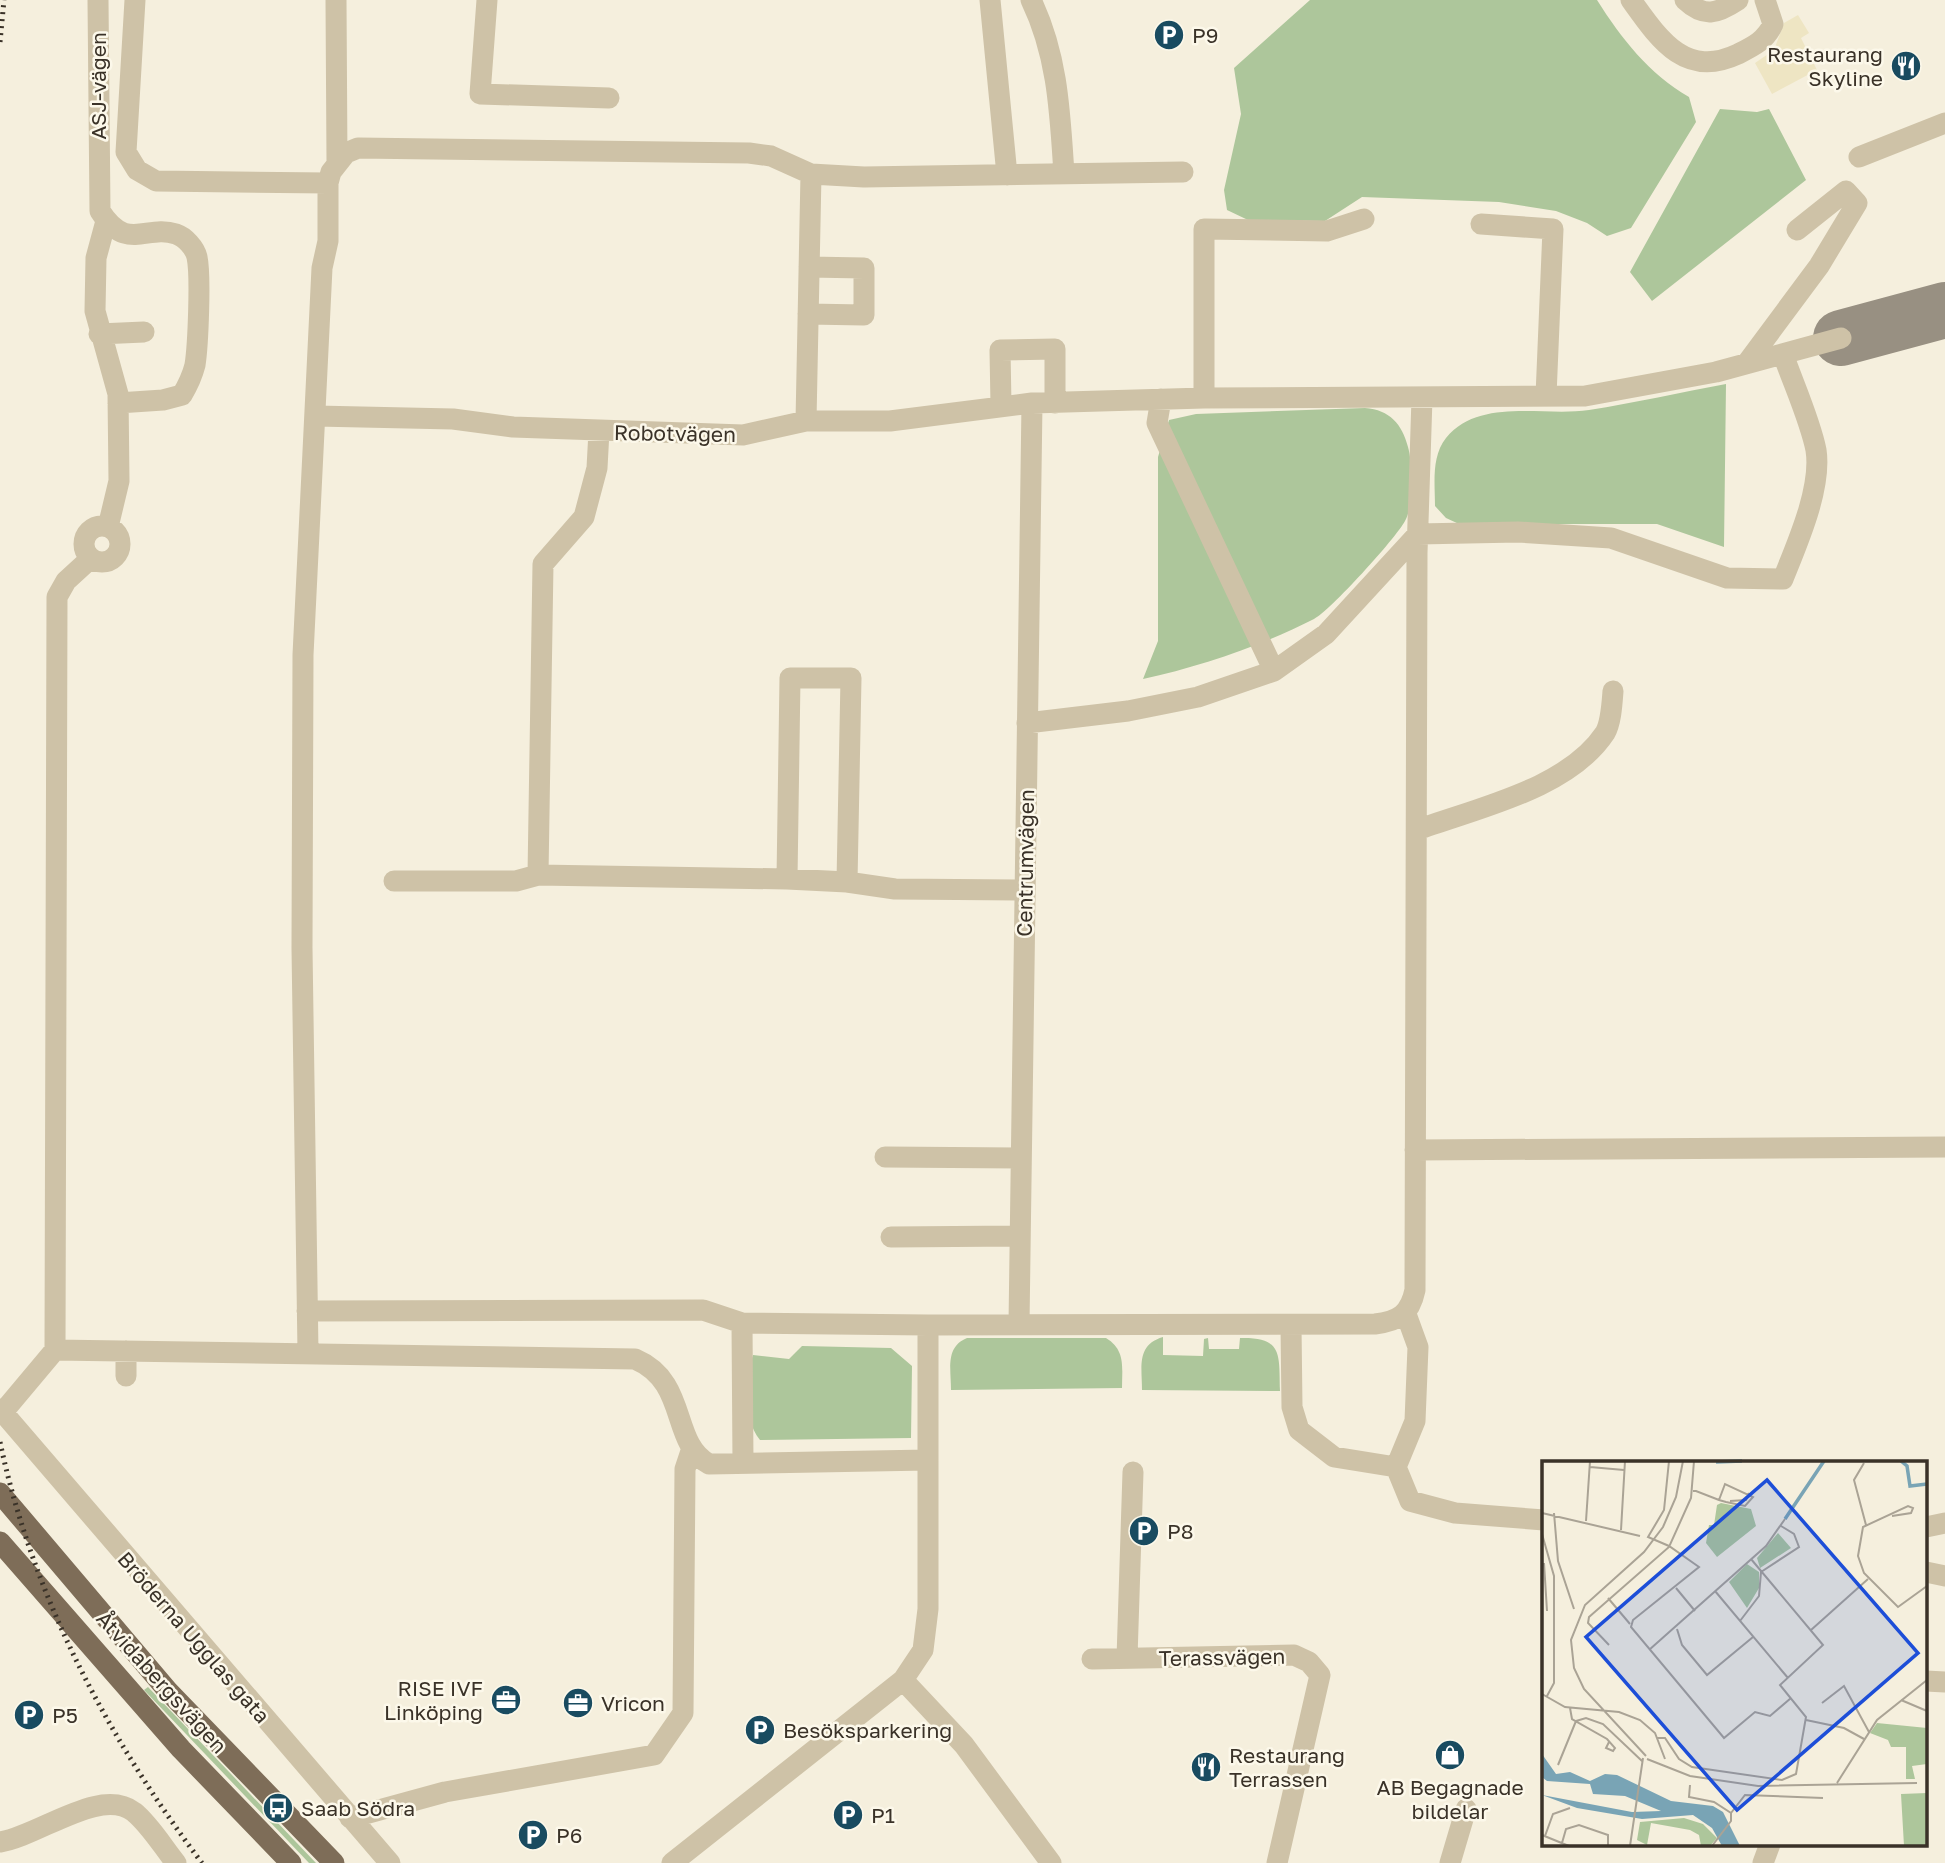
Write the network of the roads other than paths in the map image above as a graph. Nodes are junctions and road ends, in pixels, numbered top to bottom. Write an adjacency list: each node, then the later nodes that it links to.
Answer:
1 (98, 0): 21 (street, ASJ-vägen)
2 (135, 0): 19 (street)
3 (336, 0): 14 (street)
4 (487, 0): 11 (street)
5 (990, 0): 18 (street)
6 (1031, 0): 17 (street)
7 (1631, 0): 10 (street)
8 (1685, 0): 9 (street)
9 (1738, 0)
10 (1765, 0)
11 (609, 98)
12 (1945, 122): 13 (street)
13 (1859, 158)
14 (337, 162): 16 (street); 19 (street)
15 (1183, 172): 17 (street)
16 (811, 174): 18 (street); 24 (street)
17 (1064, 174): 18 (street)
18 (1007, 176)
19 (328, 183): 39 (street)
20 (1364, 219): 32 (street)
21 (106, 221): 27 (street); 36 (street)
22 (1481, 224): 31 (street)
23 (1797, 230): 30 (street)
24 (809, 267): 25 (street); 25 (street)
25 (808, 314): 40 (street)
26 (144, 332): 27 (street)
27 (99, 334): 36 (street)
28 (1841, 338): 29 (street, Robotvägen)
29 (1783, 354): 30 (street, Robotvägen); 42 (street)
30 (1747, 363): 31 (street, Robotvägen)
31 (1546, 396): 33 (street, Robotvägen)
32 (1204, 398): 33 (street, Robotvägen); 34 (street, Robotvägen)
33 (1422, 398): 42 (street)
34 (1161, 399): 35 (street, Robotvägen); 43 (street)
35 (1055, 402): 37 (street, Robotvägen); 38 (street)
36 (118, 403): 65 (street)
37 (1032, 403): 38 (street, Robotvägen); 45 (street, Centrumvägen)
38 (1000, 405): 40 (street, Robotvägen)
39 (316, 416): 41 (street, Robotvägen); 59 (street)
40 (806, 421): 41 (street, Robotvägen)
41 (599, 431): 47 (street)
42 (1418, 534): 43 (street); 46 (street)
43 (1274, 671): 45 (street)
44 (1613, 691): 46 (street)
45 (1027, 723): 51 (street, Centrumvägen)
46 (1418, 830): 54 (street)
47 (538, 875): 48 (street); 49 (street)
48 (786, 879): 50 (street); 50 (street)
49 (394, 881)
50 (847, 882): 51 (street)
51 (1025, 890): 56 (street, Centrumvägen)
52 (1945, 1127): 53 (street)
53 (1941, 1147): 54 (street)
54 (1415, 1150): 60 (street)
55 (885, 1157): 56 (street)
56 (1021, 1157): 57 (street, Centrumvägen)
57 (1020, 1236): 58 (street); 62 (street, Centrumvägen)
58 (891, 1237)
59 (307, 1311): 61 (street); 67 (street)
60 (1406, 1314): 64 (street); 73 (street)
61 (742, 1323): 63 (street); 72 (street)
62 (1019, 1324): 63 (street); 64 (street)
63 (928, 1325): 71 (street)
64 (1291, 1326): 73 (street)
65 (55, 1350): 66 (street); 69 (street)
66 (126, 1350): 67 (street); 68 (street)
67 (308, 1352): 70 (street)
68 (126, 1376)
69 (1, 1410): 88 (street, Bröderna Ugglas gata)
70 (692, 1448): 72 (street); 88 (street)
71 (928, 1460): 72 (street); 84 (street)
72 (743, 1463)
73 (1396, 1467): 76 (street)
74 (1133, 1472): 82 (street)
75 (0, 1493): 93 (main road, Åtvidabergsvägen)
76 (1542, 1520)
77 (1945, 1523): 78 (street)
78 (1927, 1527)
79 (0, 1542): 92 (main road, Åtvidabergsvägen)
80 (1927, 1572): 81 (street)
81 (1945, 1576)
82 (1127, 1658): 83 (street, Terassvägen); 97 (street, Terassvägen)
83 (1092, 1659)
84 (903, 1680): 95 (street); 96 (street)
85 (1927, 1681): 86 (street)
86 (1945, 1682)
87 (1466, 1809): 98 (street)
88 (350, 1818): 94 (street, Bröderna Ugglas gata)
89 (0, 1843): 91 (street)
90 (1769, 1846): 99 (street)
91 (176, 1863)
92 (291, 1863)
93 (334, 1863)
94 (390, 1863)
95 (672, 1863)
96 (1051, 1863)
97 (1276, 1863)
98 (1450, 1863)
99 (1763, 1863)

